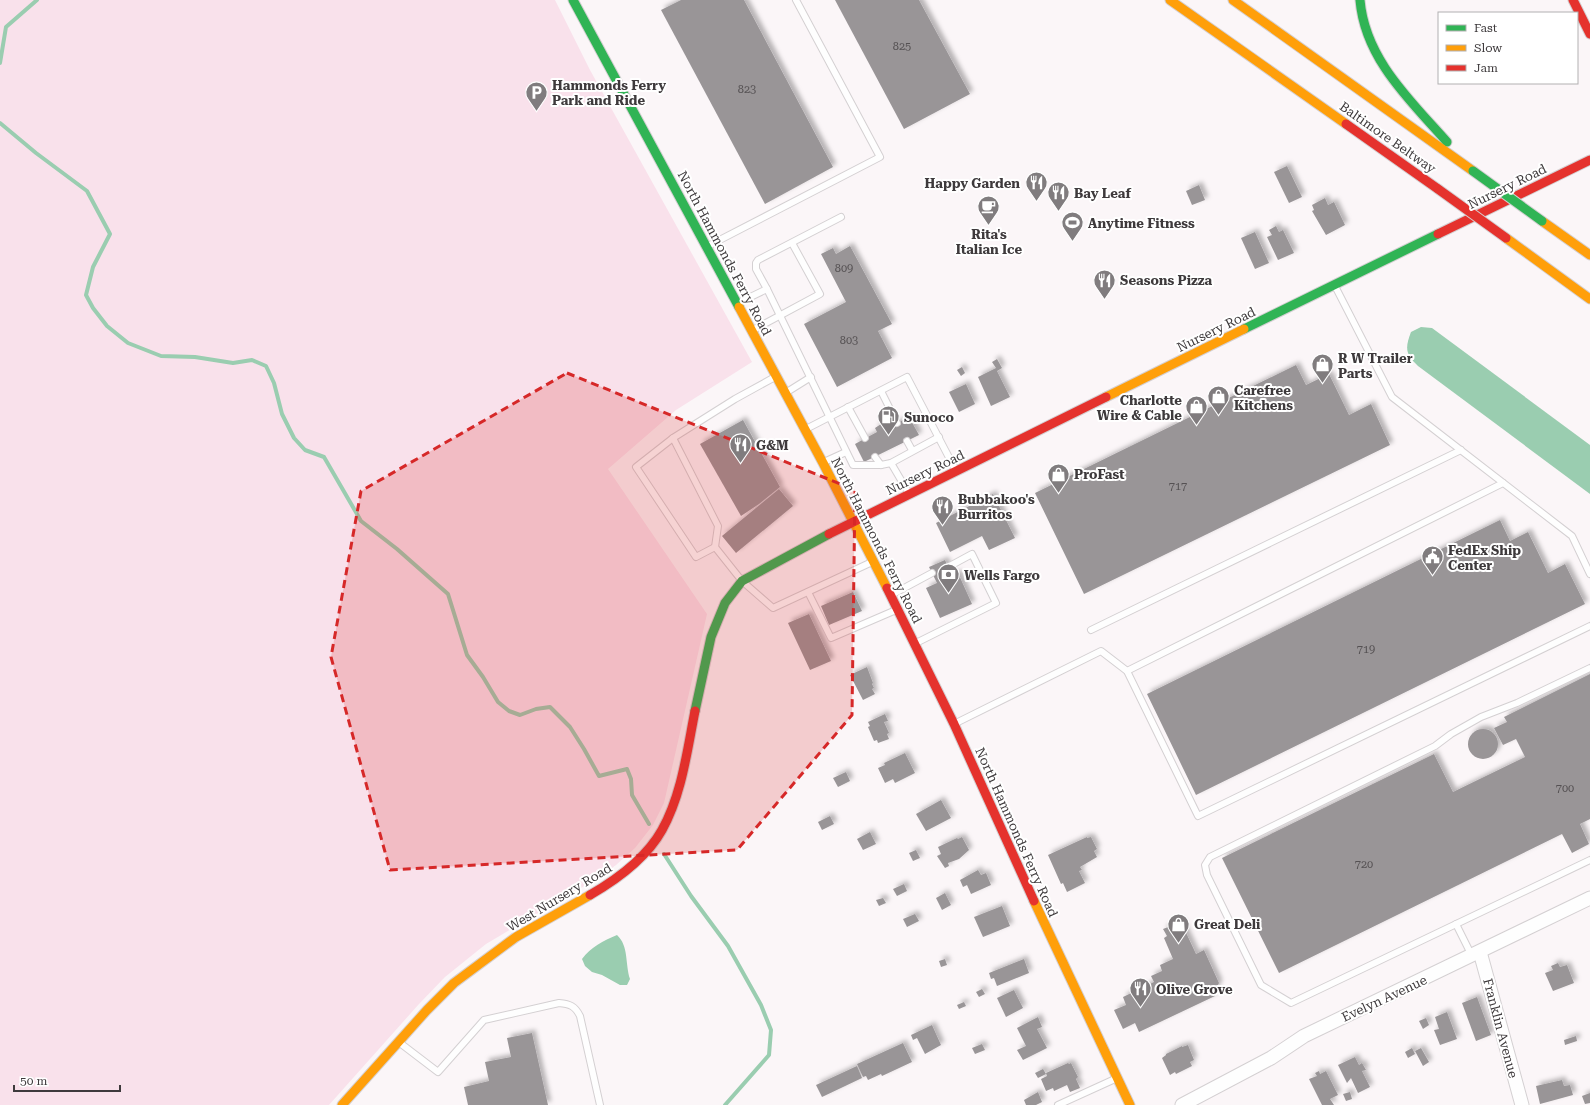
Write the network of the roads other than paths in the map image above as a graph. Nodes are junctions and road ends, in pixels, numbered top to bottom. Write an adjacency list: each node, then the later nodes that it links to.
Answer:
1 (573, 0): 12 (main road, North Hammonds Ferry Road)
2 (796, 0): 12 (lane)
3 (1233, 0): 9 (main road, Baltimore Beltway)
4 (1360, 0): 9 (main road)
5 (1573, 0): 7 (main road)
6 (1168, 3): 16 (main road, Baltimore Beltway, bridge)
7 (1590, 34)
8 (1590, 160): 14 (main road, Nursery Road)
9 (1473, 172): 13 (main road, Baltimore Beltway, bridge)
10 (841, 217): 11 (lane)
11 (792, 243): 15 (lane); 18 (lane)
12 (706, 247): 17 (main road, North Hammonds Ferry Road)
13 (1590, 255)
14 (1335, 284): 33 (lane); 39 (main road, Nursery Road)
15 (767, 289): 17 (lane); 18 (lane)
16 (1590, 299)
17 (737, 304): 19 (main road, North Hammonds Ferry Road)
18 (781, 316): 19 (lane); 21 (lane)
19 (752, 331): 20 (main road, North Hammonds Ferry Road)
20 (776, 376): 23 (main road, North Hammonds Ferry Road); 29 (lane)
21 (811, 377): 23 (lane); 25 (lane)
22 (881, 391): 24 (lane); 26 (lane); 28 (lane)
23 (785, 392): 27 (main road, North Hammonds Ferry Road)
24 (848, 407): 25 (lane); 30 (lane)
25 (829, 417): 27 (lane); 34 (lane)
26 (897, 423)
27 (805, 430): 37 (main road, North Hammonds Ferry Road)
28 (939, 437): 32 (lane); 39 (lane)
29 (673, 438): 43 (lane); 43 (lane)
30 (866, 438)
31 (907, 441): 32 (lane)
32 (912, 450): 36 (lane)
33 (1460, 450): 40 (lane); 53 (lane)
34 (846, 452): 37 (lane); 38 (lane)
35 (876, 457): 38 (lane)
36 (891, 462): 38 (lane); 41 (lane)
37 (823, 463): 42 (main road, North Hammonds Ferry Road)
38 (881, 466)
39 (956, 471): 41 (main road, Nursery Road)
40 (1503, 483): 47 (lane); 56 (lane)
41 (910, 494): 42 (main road, Nursery Road)
42 (853, 521): 44 (main road, North Hammonds Ferry Road); 48 (main road, West Nursery Road)
43 (715, 547): 48 (lane)
44 (874, 561): 49 (lane); 50 (main road, North Hammonds Ferry Road)
45 (948, 567): 54 (lane)
46 (932, 573): 50 (lane)
47 (1590, 574)
48 (742, 581): 49 (lane); 62 (main road, West Nursery Road)
49 (808, 592): 51 (lane)
50 (890, 595): 51 (main road, North Hammonds Ferry Road)
51 (898, 610): 54 (main road, North Hammonds Ferry Road)
52 (1590, 626): 56 (lane)
53 (1091, 630)
54 (914, 643): 57 (main road, North Hammonds Ferry Road)
55 (1590, 668): 60 (lane)
56 (1127, 670): 57 (lane)
57 (954, 724): 63 (main road, North Hammonds Ferry Road)
58 (1590, 860): 60 (lane)
59 (1590, 898): 61 (street, Evelyn Avenue)
60 (1456, 924): 61 (lane)
61 (1476, 954): 68 (street, Evelyn Avenue); 69 (street, Franklin Avenue)
62 (398, 1042): 64 (main road, West Nursery Road); 65 (lane)
63 (1118, 1078): 66 (lane); 67 (main road, North Hammonds Ferry Road)
64 (342, 1105)
65 (600, 1105)
66 (1058, 1105)
67 (1130, 1105)
68 (1182, 1105)
69 (1522, 1105)

